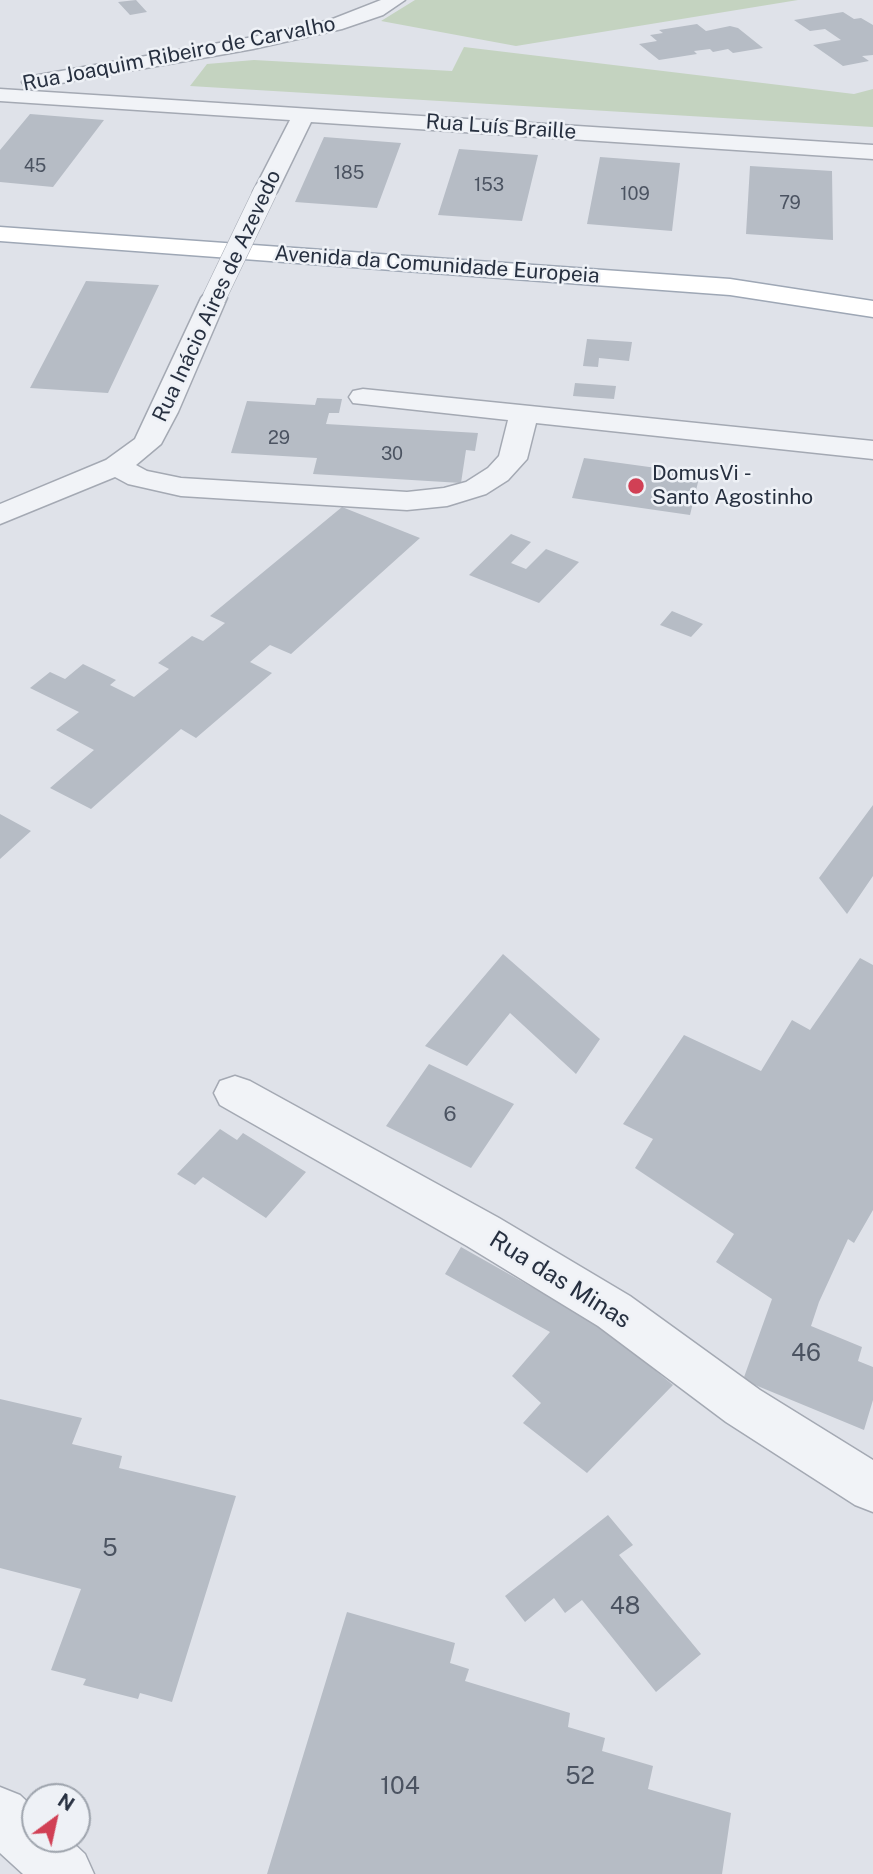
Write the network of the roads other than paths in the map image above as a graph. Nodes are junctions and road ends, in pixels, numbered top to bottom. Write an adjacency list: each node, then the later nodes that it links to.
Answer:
1 (395, 0): 2 (street, Rua Joaquim Ribeiro de Carvalho)
2 (145, 61): 3 (street, Rua Joaquim Ribeiro de Carvalho); 5 (street)
3 (0, 88)
4 (0, 95): 5 (street, Rua Luís Braille)
5 (129, 102): 6 (street, Rua Luís Braille)
6 (304, 114): 7 (street, Rua Luís Braille); 15 (street, Rua Inácio Aires de Azevedo, bridge)
7 (873, 152)
8 (0, 215): 10 (main road, Avenida da Comunidade Europeia)
9 (0, 234): 11 (main road, Avenida da Comunidade Europeia)
10 (873, 286)
11 (873, 309)
12 (363, 397): 13 (street)
13 (524, 414): 14 (street); 15 (street)
14 (873, 450)
15 (116, 466): 17 (street, Rua Inácio Aires de Azevedo)
16 (0, 486): 17 (street)
17 (27, 504): 18 (street, Rua Inácio Aires de Azevedo)
18 (0, 515)
19 (235, 1093): 20 (street, Rua das Minas)
20 (873, 1488)
21 (0, 1815): 22 (street)
22 (65, 1874)

